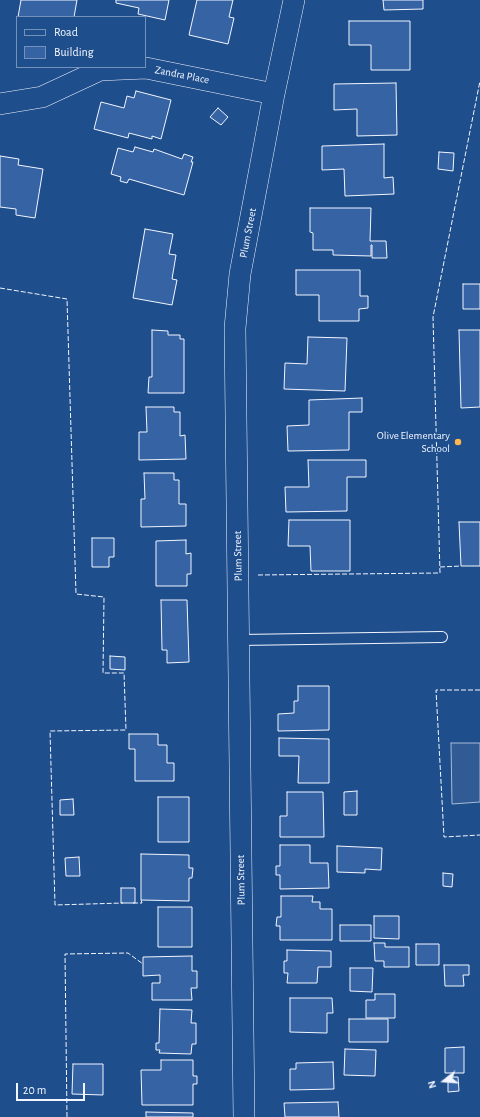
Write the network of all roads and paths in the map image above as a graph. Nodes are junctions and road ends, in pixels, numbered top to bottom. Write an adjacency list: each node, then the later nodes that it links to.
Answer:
1 (294, 0): 2 (street, Plum Street)
2 (274, 94): 3 (street, Zandra Place); 5 (street, Plum Street)
3 (0, 104)
4 (442, 637): 5 (lane)
5 (239, 640): 6 (street, Plum Street)
6 (244, 1117)

